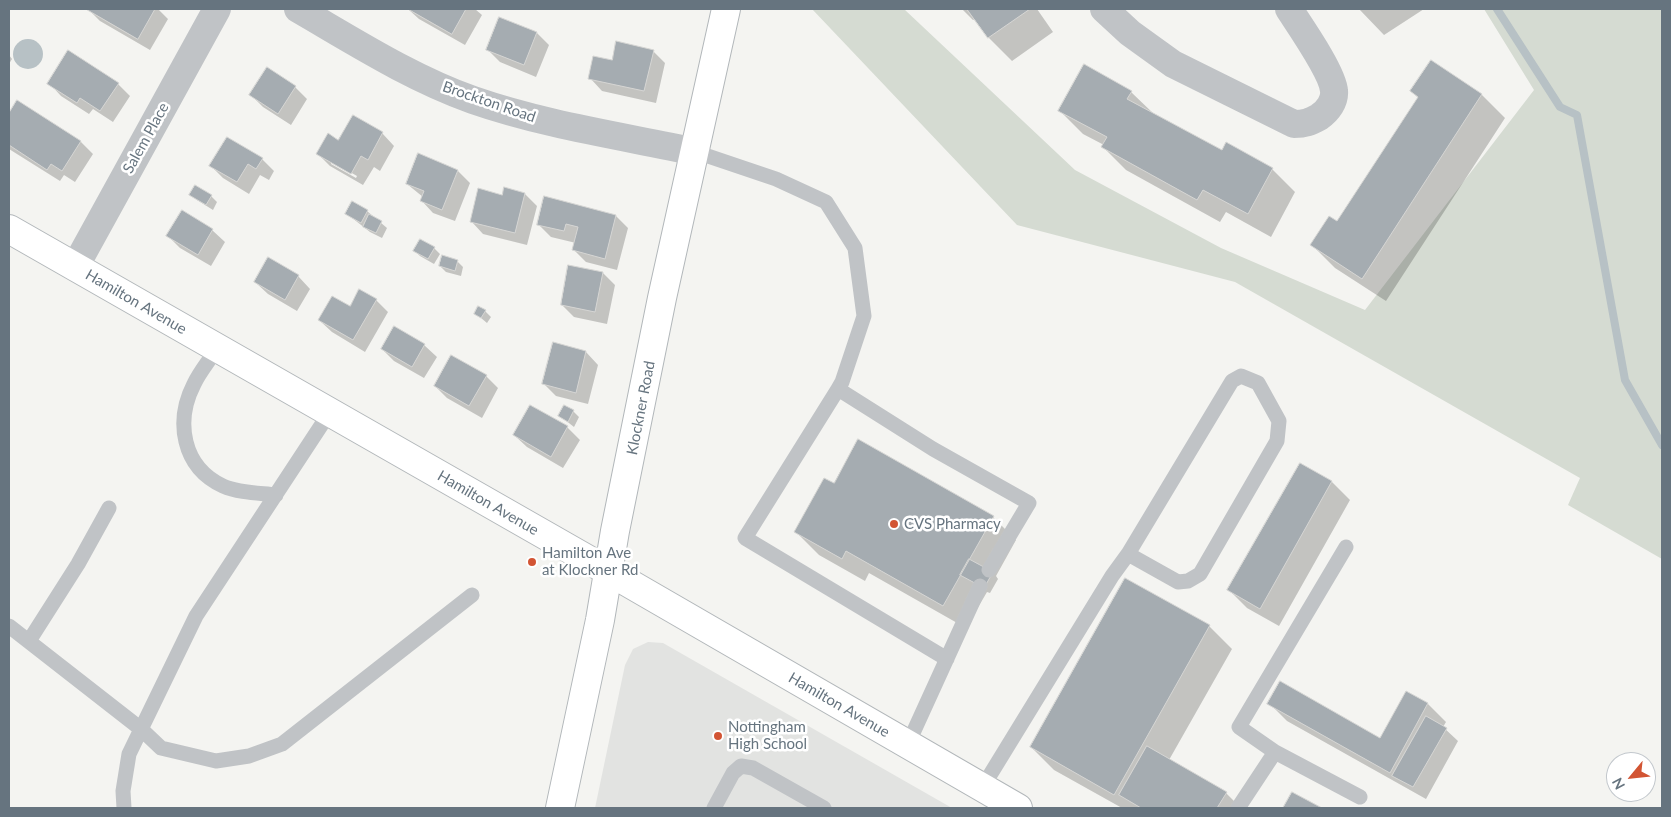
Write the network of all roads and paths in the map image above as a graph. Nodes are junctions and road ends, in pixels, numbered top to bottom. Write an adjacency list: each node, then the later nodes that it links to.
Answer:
1 (217, 9): 8 (street, Salem Place)
2 (298, 9): 6 (street, Brockton Road)
3 (726, 9): 6 (main road, Klockner Road)
4 (1104, 9): 5 (street)
5 (1289, 9)
6 (696, 152): 10 (lane); 17 (main road, Klockner Road)
7 (9, 229): 8 (main road, Hamilton Avenue)
8 (74, 266): 9 (main road, Hamilton Avenue)
9 (217, 348): 11 (main road, Hamilton Avenue); 12 (lane)
10 (838, 389): 16 (lane); 22 (lane)
11 (330, 412): 12 (lane); 17 (main road, Hamilton Avenue)
12 (276, 495): 23 (lane)
13 (109, 508): 21 (lane)
14 (1346, 547): 25 (lane)
15 (1128, 554): 15 (lane); 26 (lane)
16 (989, 570)
17 (608, 572): 24 (main road, Hamilton Avenue); 29 (main road, Klockner Road)
18 (980, 586): 22 (lane)
19 (472, 595): 23 (lane)
20 (9, 626): 21 (lane)
21 (29, 641): 23 (lane)
22 (947, 659): 24 (lane)
23 (141, 728): 28 (lane)
24 (908, 744): 26 (main road, Hamilton Avenue)
25 (1275, 752): 27 (lane); 33 (lane)
26 (982, 788): 32 (main road, Hamilton Avenue)
27 (1360, 797)
28 (124, 808)
29 (560, 808)
30 (714, 808): 31 (lane)
31 (824, 808)
32 (1018, 808)
33 (1238, 808)

